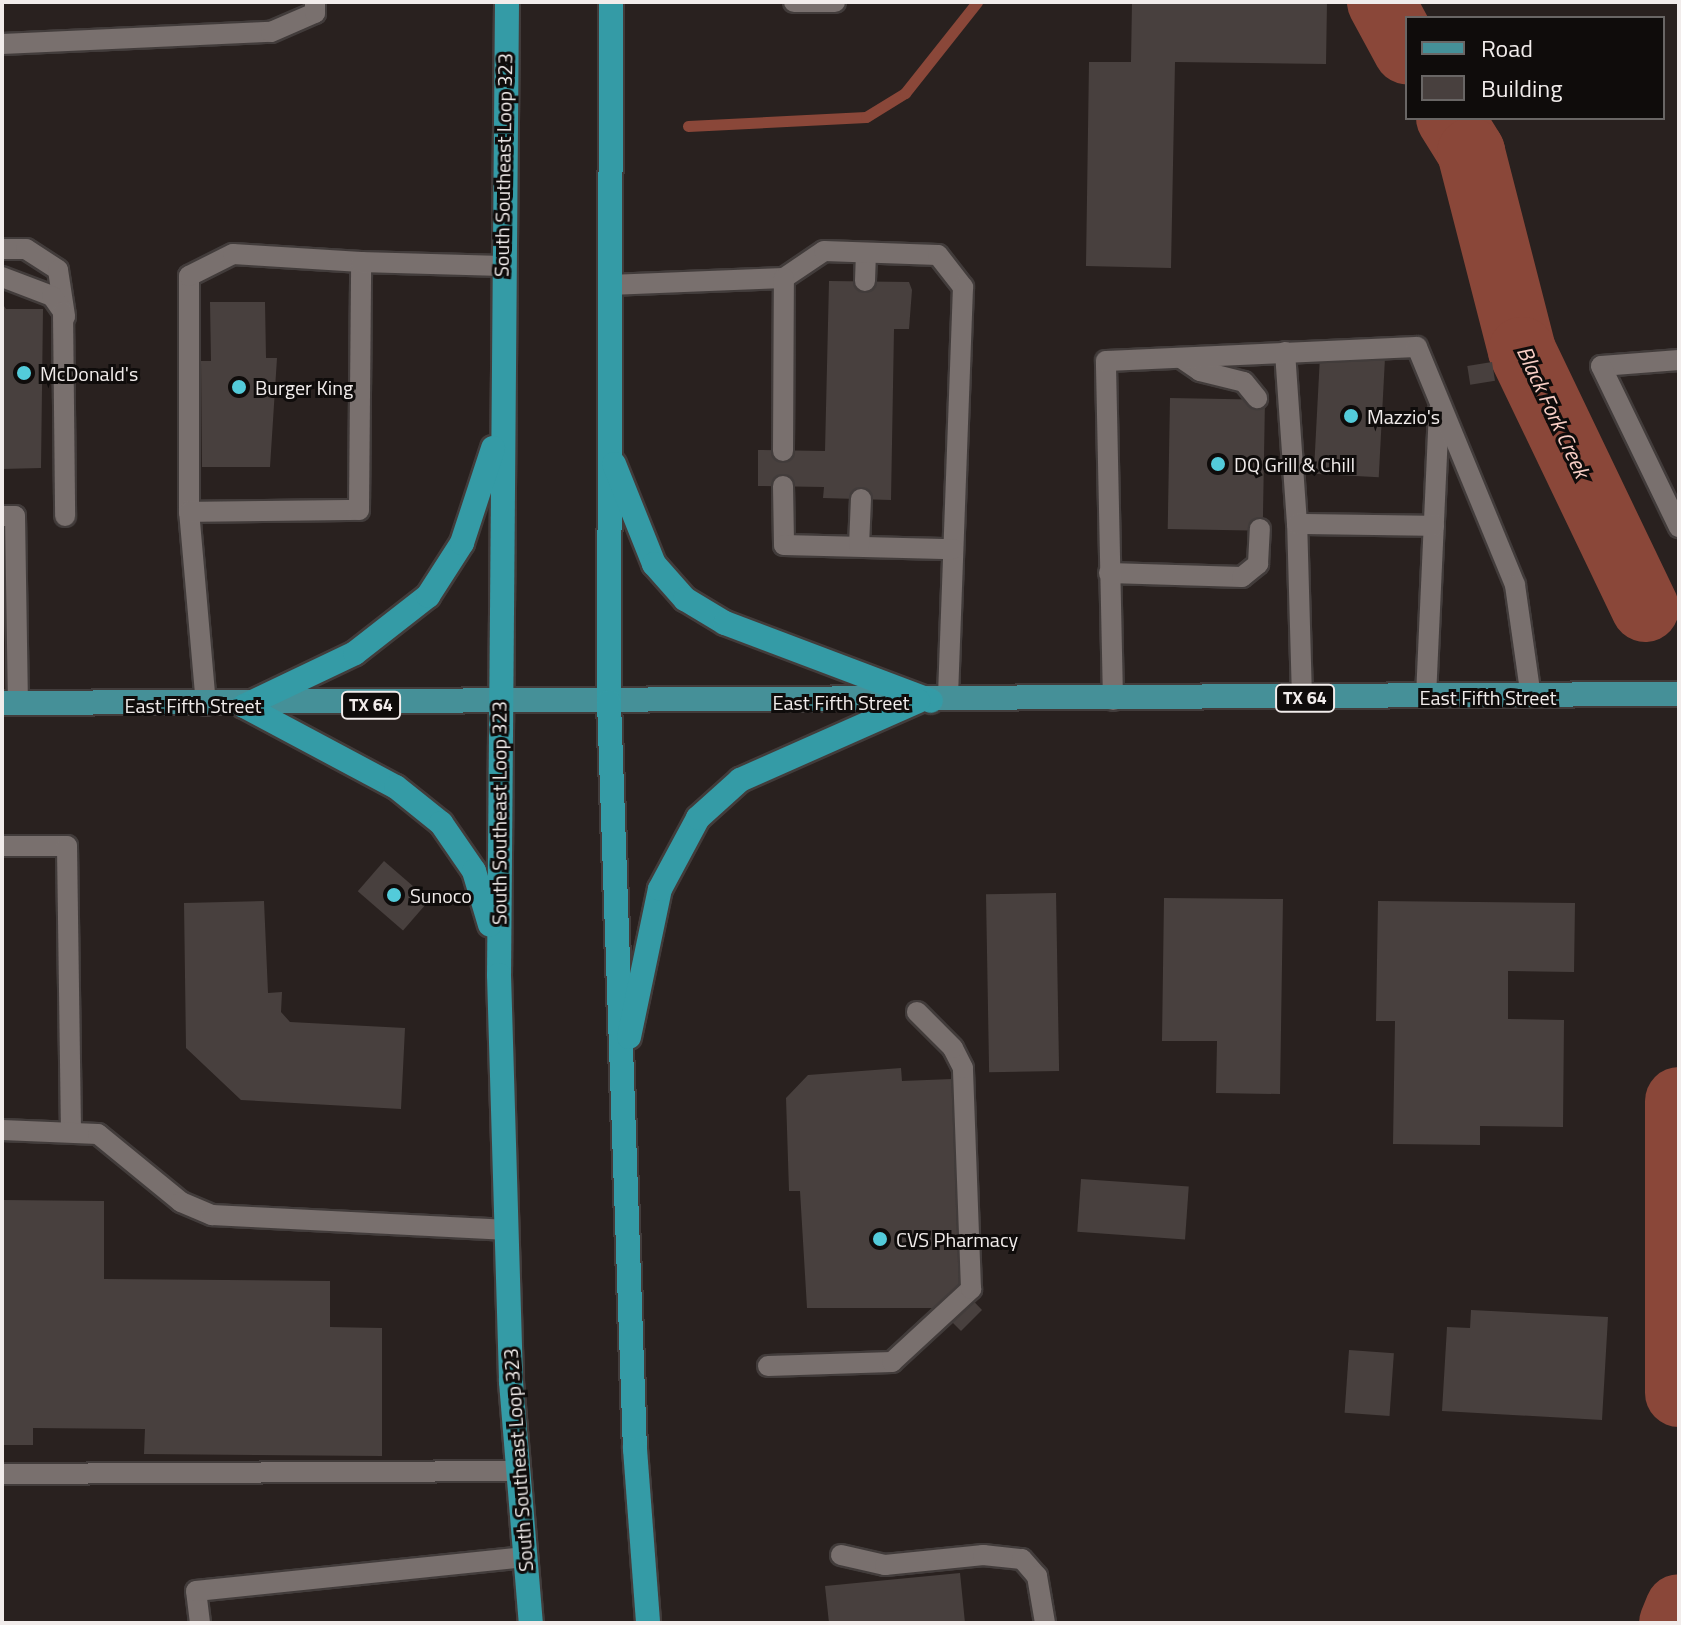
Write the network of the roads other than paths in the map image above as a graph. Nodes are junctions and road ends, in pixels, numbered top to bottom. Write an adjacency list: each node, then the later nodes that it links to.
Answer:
1 (315, 2): 6 (lane)
2 (507, 2): 10 (highway, South Southeast Loop 323)
3 (611, 2): 14 (highway)
4 (794, 2): 5 (lane)
5 (835, 2)
6 (2, 44)
7 (2, 249): 15 (lane)
8 (866, 253): 12 (lane); 13 (lane); 34 (lane)
9 (361, 262): 10 (lane); 26 (lane); 26 (lane)
10 (501, 266): 21 (highway, South Southeast Loop 323)
11 (2, 277): 15 (lane)
12 (784, 278): 14 (lane); 23 (lane)
13 (865, 281)
14 (609, 285): 22 (highway)
15 (65, 320): 28 (lane)
16 (1285, 352): 17 (lane); 20 (lane); 29 (lane)
17 (1181, 358): 19 (lane); 35 (lane)
18 (1679, 360): 31 (lane)
19 (1257, 398)
20 (1439, 403): 30 (lane); 38 (lane)
21 (500, 426): 44 (highway, South Southeast Loop 323); 46 (highway)
22 (607, 447): 41 (highway); 42 (highway)
23 (783, 451)
24 (783, 486): 33 (lane)
25 (861, 499): 33 (lane)
26 (189, 512): 45 (lane)
27 (2, 516): 43 (lane)
28 (65, 516)
29 (1297, 524): 30 (lane); 39 (lane)
30 (1434, 526): 37 (lane)
31 (1679, 527)
32 (1260, 529): 35 (lane)
33 (859, 546): 34 (lane)
34 (953, 549): 41 (lane)
35 (1109, 573): 40 (lane)
36 (1679, 694): 38 (main road, East Fifth Street / TX 64)
37 (1426, 697): 38 (main road, East Fifth Street / TX 64); 39 (main road, East Fifth Street / TX 64)
38 (1531, 697)
39 (1302, 698): 40 (main road, East Fifth Street / TX 64)
40 (1113, 700): 41 (main road, East Fifth Street / TX 64)
41 (932, 701): 42 (main road, East Fifth Street / TX 64); 50 (highway)
42 (609, 702): 44 (main road, East Fifth Street / TX 64); 50 (highway)
43 (10, 703): 45 (main road, East Fifth Street / TX 64)
44 (499, 704): 46 (main road, East Fifth Street / TX 64); 48 (highway, South Southeast Loop 323)
45 (206, 705): 46 (main road, East Fifth Street / TX 64)
46 (244, 706): 48 (highway)
47 (2, 846): 52 (lane)
48 (499, 975): 53 (highway, South Southeast Loop 323)
49 (917, 1012): 54 (lane)
50 (620, 1078): 61 (highway)
51 (2, 1130): 52 (lane)
52 (71, 1130): 53 (lane)
53 (504, 1230): 55 (highway, South Southeast Loop 323)
54 (768, 1366)
55 (517, 1471): 56 (lane); 58 (highway, South Southeast Loop 323)
56 (2, 1474)
57 (841, 1555): 62 (lane)
58 (525, 1557): 59 (lane); 60 (highway, South Southeast Loop 323)
59 (200, 1623)
60 (531, 1623)
61 (648, 1623)
62 (1045, 1623)

